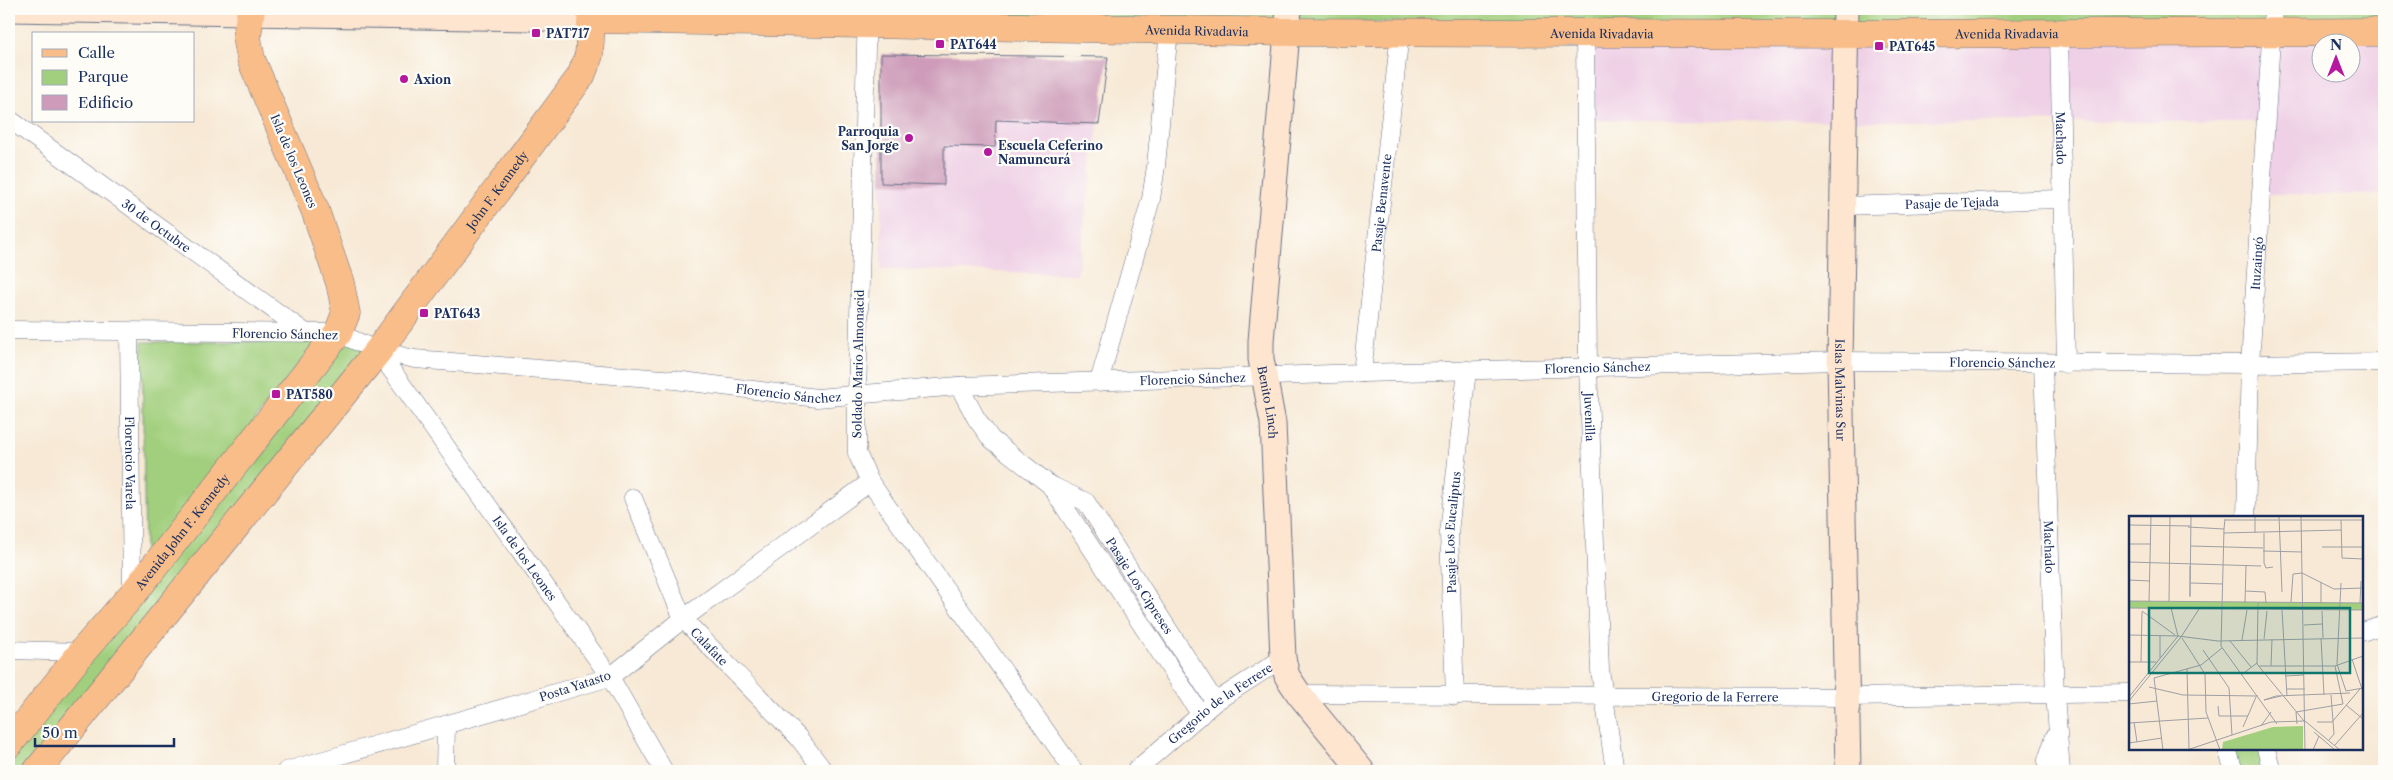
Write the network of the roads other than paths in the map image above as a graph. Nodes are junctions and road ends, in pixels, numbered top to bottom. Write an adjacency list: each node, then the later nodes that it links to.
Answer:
1 (9, 9): 2 (street, Avenida Rivadavia)
2 (250, 11): 3 (street, Avenida Rivadavia); 16 (main road, Isla de los Leones)
3 (592, 14): 4 (main road, Avenida Rivadavia); 20 (main road, John F. Kennedy)
4 (867, 16): 8 (main road, Avenida Rivadavia); 32 (street, Soldado Mario Almonacid)
5 (1289, 20): 8 (main road, Avenida Rivadavia); 9 (main road, Avenida Rivadavia); 29 (street, Benito Linch)
6 (2272, 20): 11 (main road, Avenida Rivadavia); 12 (main road, Avenida Rivadavia); 25 (street, Ituzaingó)
7 (1846, 21): 10 (main road, Avenida Rivadavia); 11 (main road, Avenida Rivadavia); 15 (street, Islas Malvinas Sur)
8 (1169, 30): 30 (street)
9 (1400, 32): 10 (main road, Avenida Rivadavia); 28 (street, Pasaje Benavente)
10 (1585, 32): 26 (street, Juvenilla)
11 (2059, 32): 14 (street, Machado)
12 (2384, 32)
13 (9, 119): 19 (street, 30 de Octubre)
14 (2061, 199): 15 (street, Pasaje de Tejada); 24 (street, Machado)
15 (1842, 206): 21 (street, Islas Malvinas Sur)
16 (342, 323): 19 (street, Florencio Sánchez); 20 (street, Florencio Sánchez); 37 (main road, Avenida John F. Kennedy)
17 (9, 330): 18 (street, Florencio Sánchez)
18 (128, 332): 19 (street, Florencio Sánchez); 37 (street, Florencio Varela)
19 (306, 333)
20 (378, 351): 32 (street, Florencio Sánchez); 44 (street, Isla de los Leones); 58 (main road)
21 (1840, 362): 23 (street, Florencio Sánchez); 26 (street, Florencio Sánchez); 50 (street, Islas Malvinas Sur)
22 (2384, 362): 25 (street, Florencio Sánchez)
23 (2043, 363): 24 (street, Florencio Sánchez); 47 (street, Machado)
24 (2066, 364): 25 (street, Florencio Sánchez)
25 (2250, 364): 36 (street, Ituzaingó)
26 (1588, 368): 27 (street, Florencio Sánchez); 49 (street, Juvenilla)
27 (1467, 370): 28 (street, Florencio Sánchez); 48 (street, Pasaje Los Eucaliptus)
28 (1362, 373): 29 (street, Florencio Sánchez)
29 (1265, 377): 30 (street, Florencio Sánchez); 43 (street, Benito Linch)
30 (1099, 382): 31 (street, Florencio Sánchez)
31 (959, 386): 32 (street, Florencio Sánchez); 34 (street, Pasaje Los Cipreses)
32 (856, 396): 33 (street, Soldado Mario Almonacid)
33 (870, 482): 38 (street, Posta Yatasto); 63 (street, Soldado Mario Almonacid)
34 (1050, 485): 51 (street, Pasaje Los Cipreses); 52 (street, Pasaje Los Cipreses)
35 (633, 498): 38 (street, Calafate)
36 (2246, 516)
37 (132, 595): 42 (main road, Avenida John F. Kennedy)
38 (683, 619): 44 (street, Posta Yatasto); 62 (street, Calafate)
39 (2384, 625): 40 (street)
40 (2363, 632)
41 (9, 650): 42 (street)
42 (82, 652): 55 (main road, Avenida John F. Kennedy)
43 (1283, 658): 46 (street, Benito Linch); 51 (street, Gregorio de la Ferrere)
44 (610, 677): 53 (street, Posta Yatasto); 61 (street, Isla de los Leones)
45 (2129, 693): 47 (street, Gregorio de la Ferrere)
46 (1299, 694): 48 (street, Gregorio de la Ferrere); 65 (street, Benito Linch)
47 (2055, 695): 50 (street, Gregorio de la Ferrere); 54 (street, Machado)
48 (1455, 696): 49 (street, Gregorio de la Ferrere)
49 (1605, 696): 50 (street, Gregorio de la Ferrere); 66 (street, Juvenilla)
50 (1845, 697): 67 (street, Islas Malvinas Sur)
51 (1215, 702): 52 (street, Gregorio de la Ferrere)
52 (1201, 715): 64 (street, Gregorio de la Ferrere)
53 (446, 726): 59 (street, Posta Yatasto); 60 (street)
54 (2058, 729): 68 (street, Machado); 69 (street, Machado)
55 (9, 744)
56 (2228, 750): 70 (street)
57 (2266, 750): 71 (street)
58 (37, 771)
59 (286, 771)
60 (445, 771)
61 (664, 771)
62 (824, 771)
63 (1074, 771)
64 (1135, 771)
65 (1362, 771)
66 (1614, 771)
67 (1848, 771)
68 (2047, 771)
69 (2061, 771)
70 (2234, 771)
71 (2272, 771)

